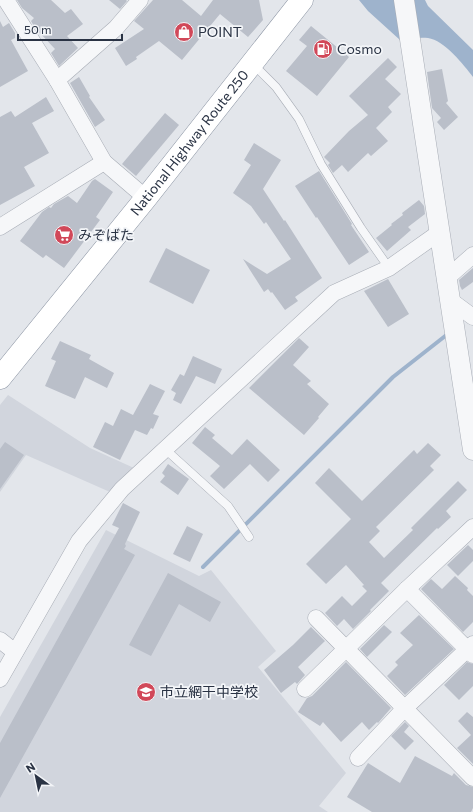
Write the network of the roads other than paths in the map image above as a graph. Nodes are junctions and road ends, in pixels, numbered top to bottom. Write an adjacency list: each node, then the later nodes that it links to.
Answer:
1 (6, 0): 6 (street)
2 (140, 0): 6 (street)
3 (302, 0): 5 (highway, National Highway Route 250)
4 (404, 0): 10 (street)
5 (252, 64): 8 (highway, National Highway Route 250); 12 (lane)
6 (57, 80): 7 (street)
7 (104, 162): 8 (street); 9 (street)
8 (146, 198): 15 (highway, National Highway Route 250)
9 (0, 227)
10 (440, 232): 12 (street); 13 (street)
11 (473, 255): 13 (street)
12 (389, 268): 16 (street)
13 (447, 278): 14 (street)
14 (462, 313): 17 (street)
15 (0, 377)
16 (165, 449): 19 (lane); 25 (street)
17 (473, 450)
18 (473, 526): 20 (street)
19 (247, 534)
20 (406, 589): 23 (street); 24 (street)
21 (316, 618): 23 (street)
22 (0, 640): 25 (street)
23 (346, 648): 27 (street); 28 (street)
24 (471, 649): 28 (street)
25 (15, 652): 26 (street)
26 (0, 679)
27 (304, 689)
28 (406, 708): 29 (street); 30 (street)
29 (358, 758)
30 (473, 778)

